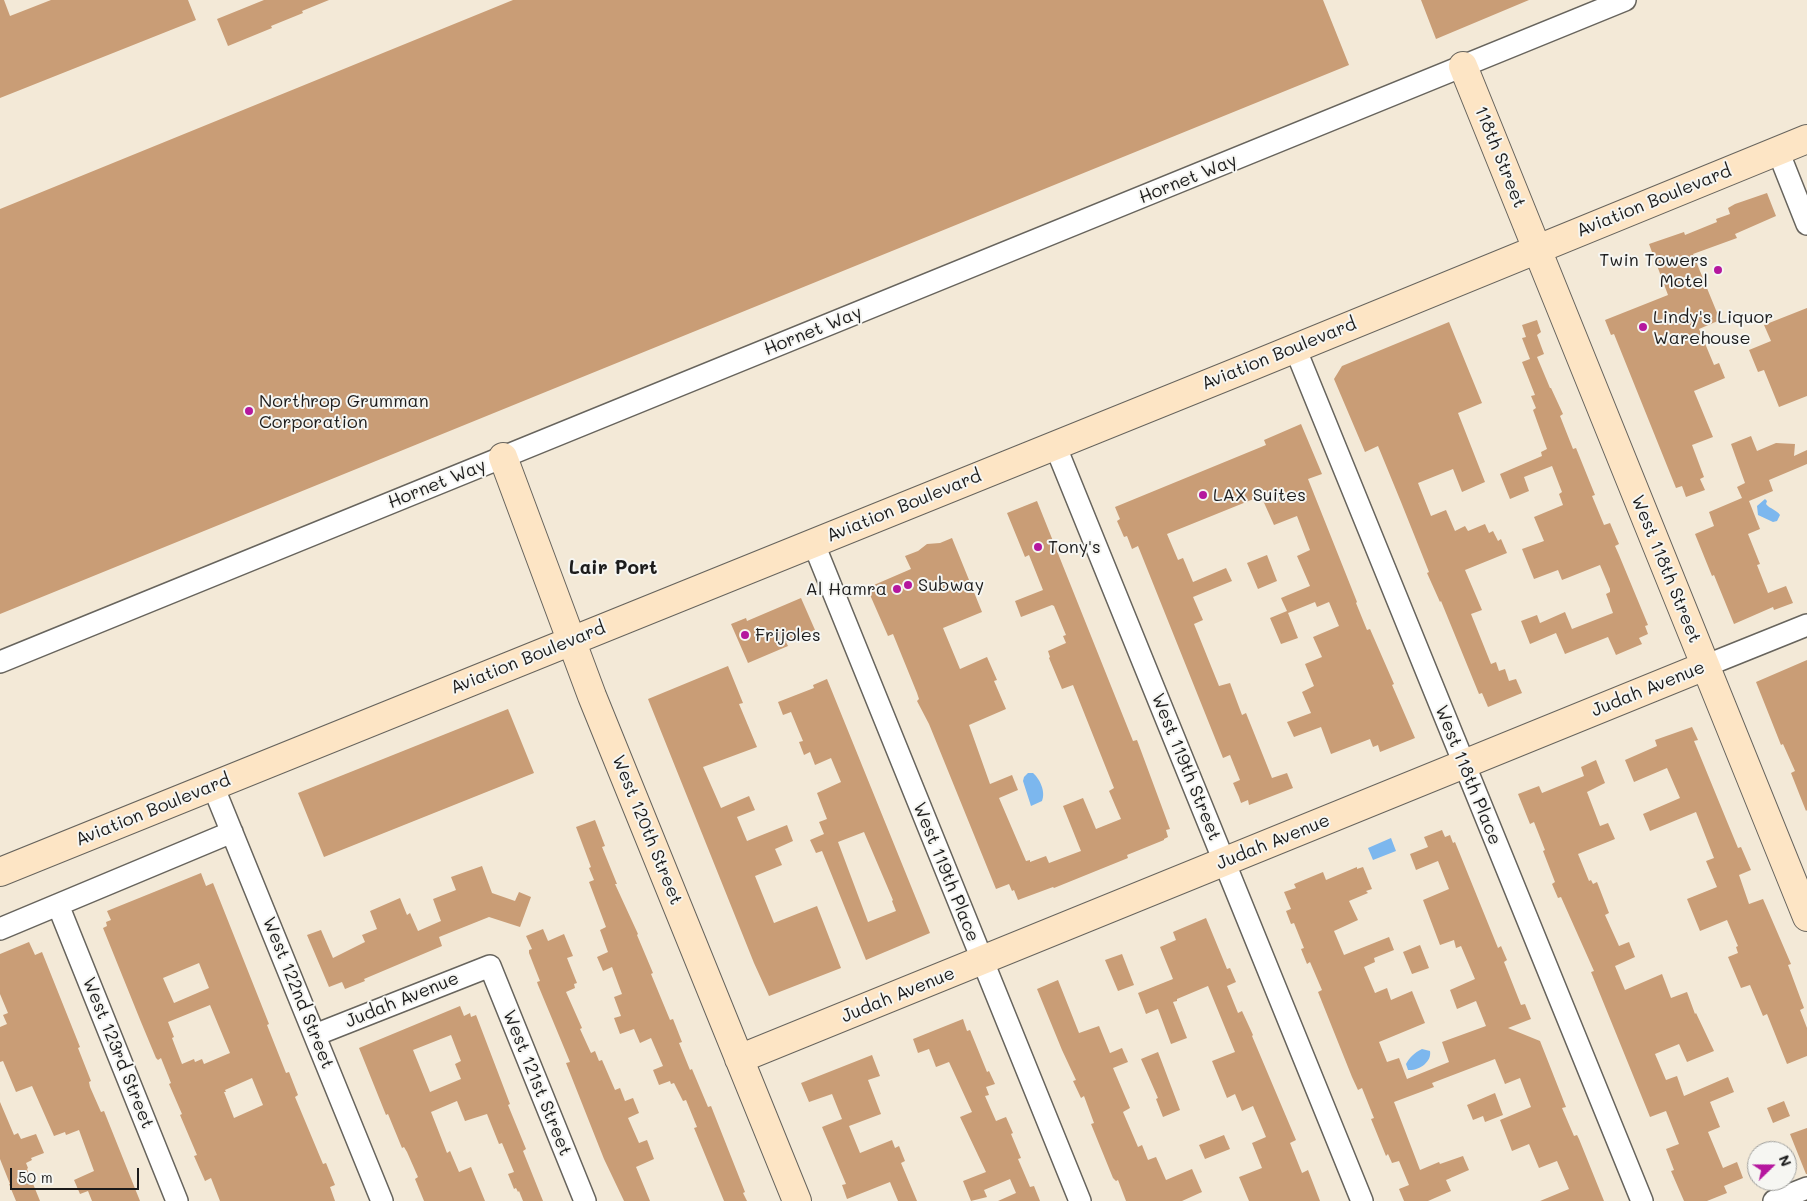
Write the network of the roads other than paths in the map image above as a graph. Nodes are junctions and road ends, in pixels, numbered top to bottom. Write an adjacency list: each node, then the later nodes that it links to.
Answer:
1 (1625, 0): 2 (street, Hornet Way)
2 (1463, 66): 6 (main road, 118th Street); 9 (street, Hornet Way)
3 (1807, 139): 4 (main road, Aviation Boulevard)
4 (1778, 151): 5 (street); 6 (main road, Aviation Boulevard)
5 (1807, 224)
6 (1537, 249): 7 (main road, Aviation Boulevard); 14 (main road, West 118th Street)
7 (1295, 348): 8 (main road, Aviation Boulevard); 15 (street, West 118th Place)
8 (1055, 445): 10 (main road, Aviation Boulevard); 18 (street, West 119th Street)
9 (503, 457): 12 (main road, West 120th Street); 13 (street, Hornet Way)
10 (813, 542): 12 (main road, Aviation Boulevard); 23 (street, West 119th Place)
11 (1807, 625): 14 (street, Judah Avenue)
12 (570, 641): 16 (main road, Aviation Boulevard); 26 (main road, West 120th Street)
13 (0, 662)
14 (1705, 666): 15 (main road, Judah Avenue); 21 (main road, West 118th Street)
15 (1464, 764): 18 (main road, Judah Avenue); 34 (street, West 118th Place)
16 (213, 786): 17 (street, West 122nd Street); 19 (main road, Aviation Boulevard)
17 (232, 832): 20 (street); 25 (street, West 122nd Street)
18 (1224, 862): 23 (main road, Judah Avenue); 33 (street, West 119th Street)
19 (0, 872)
20 (58, 905): 22 (street); 28 (street, West 123rd Street)
21 (1807, 917)
22 (0, 928)
23 (982, 961): 26 (main road, Judah Avenue); 32 (street, West 119th Place)
24 (490, 966): 25 (street, Judah Avenue); 30 (street, West 121st Street)
25 (315, 1035): 29 (street, West 122nd Street)
26 (740, 1060): 31 (main road, West 120th Street)
27 (1807, 1188): 35 (street)
28 (178, 1201)
29 (382, 1201)
30 (585, 1201)
31 (797, 1201)
32 (1080, 1201)
33 (1362, 1201)
34 (1642, 1201)
35 (1774, 1201)

